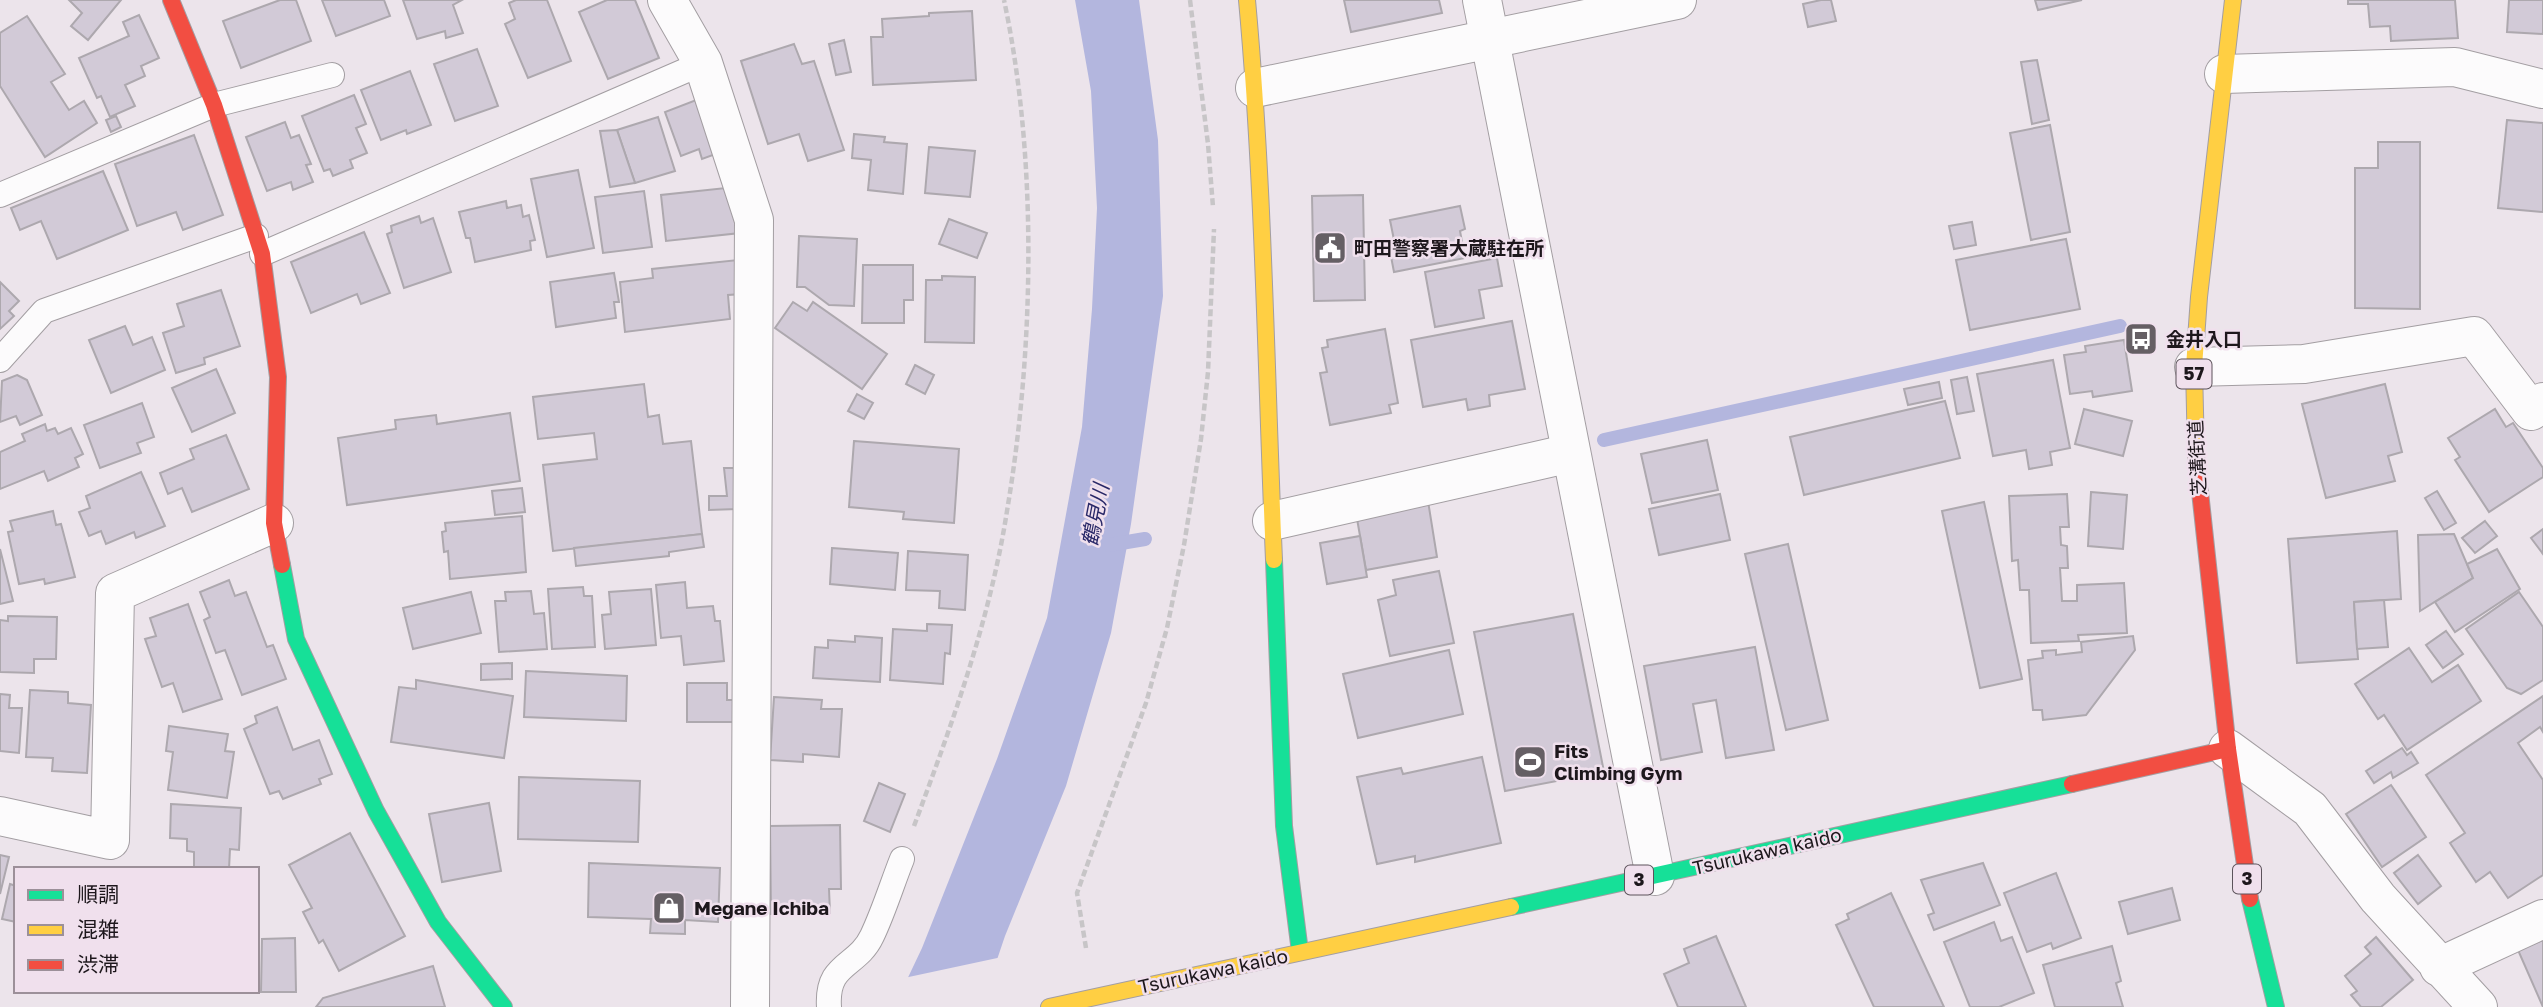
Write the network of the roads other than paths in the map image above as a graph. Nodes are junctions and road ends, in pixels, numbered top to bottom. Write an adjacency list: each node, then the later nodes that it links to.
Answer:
1 (171, 0): 13 (main road)
2 (667, 0): 8 (street)
3 (1247, 0): 11 (main road)
4 (1482, 0): 7 (street)
5 (1677, 0): 7 (street)
6 (2233, 0): 9 (main road, 芝溝街道 / 57)
7 (1490, 39): 11 (street); 19 (street)
8 (703, 63): 15 (lane); 31 (street)
9 (2224, 74): 12 (street); 17 (main road, 芝溝街道 / 57)
10 (332, 75): 13 (lane)
11 (1255, 88): 20 (main road)
12 (2543, 89)
13 (214, 105): 14 (lane); 15 (main road)
14 (0, 195)
15 (259, 245): 16 (lane); 21 (main road)
16 (0, 360)
17 (2194, 367): 18 (street); 22 (main road, 芝溝街道 / 57)
18 (2543, 402)
19 (1571, 453): 20 (street); 25 (street)
20 (1272, 521): 27 (main road)
21 (274, 523): 23 (street); 30 (main road)
22 (2228, 748): 25 (main road, Tsurukawa kaido / 3); 28 (street); 34 (main road, 3)
23 (0, 816)
24 (902, 859): 32 (lane)
25 (1655, 876): 27 (main road, Tsurukawa kaido / 3)
26 (2543, 919): 28 (street)
27 (1300, 952): 29 (main road, Tsurukawa kaido / 3)
28 (2439, 967): 35 (street)
29 (1124, 999): 33 (main road, Tsurukawa kaido / 3)
30 (505, 1007)
31 (750, 1007)
32 (829, 1007)
33 (1049, 1007)
34 (2276, 1007)
35 (2478, 1007)

